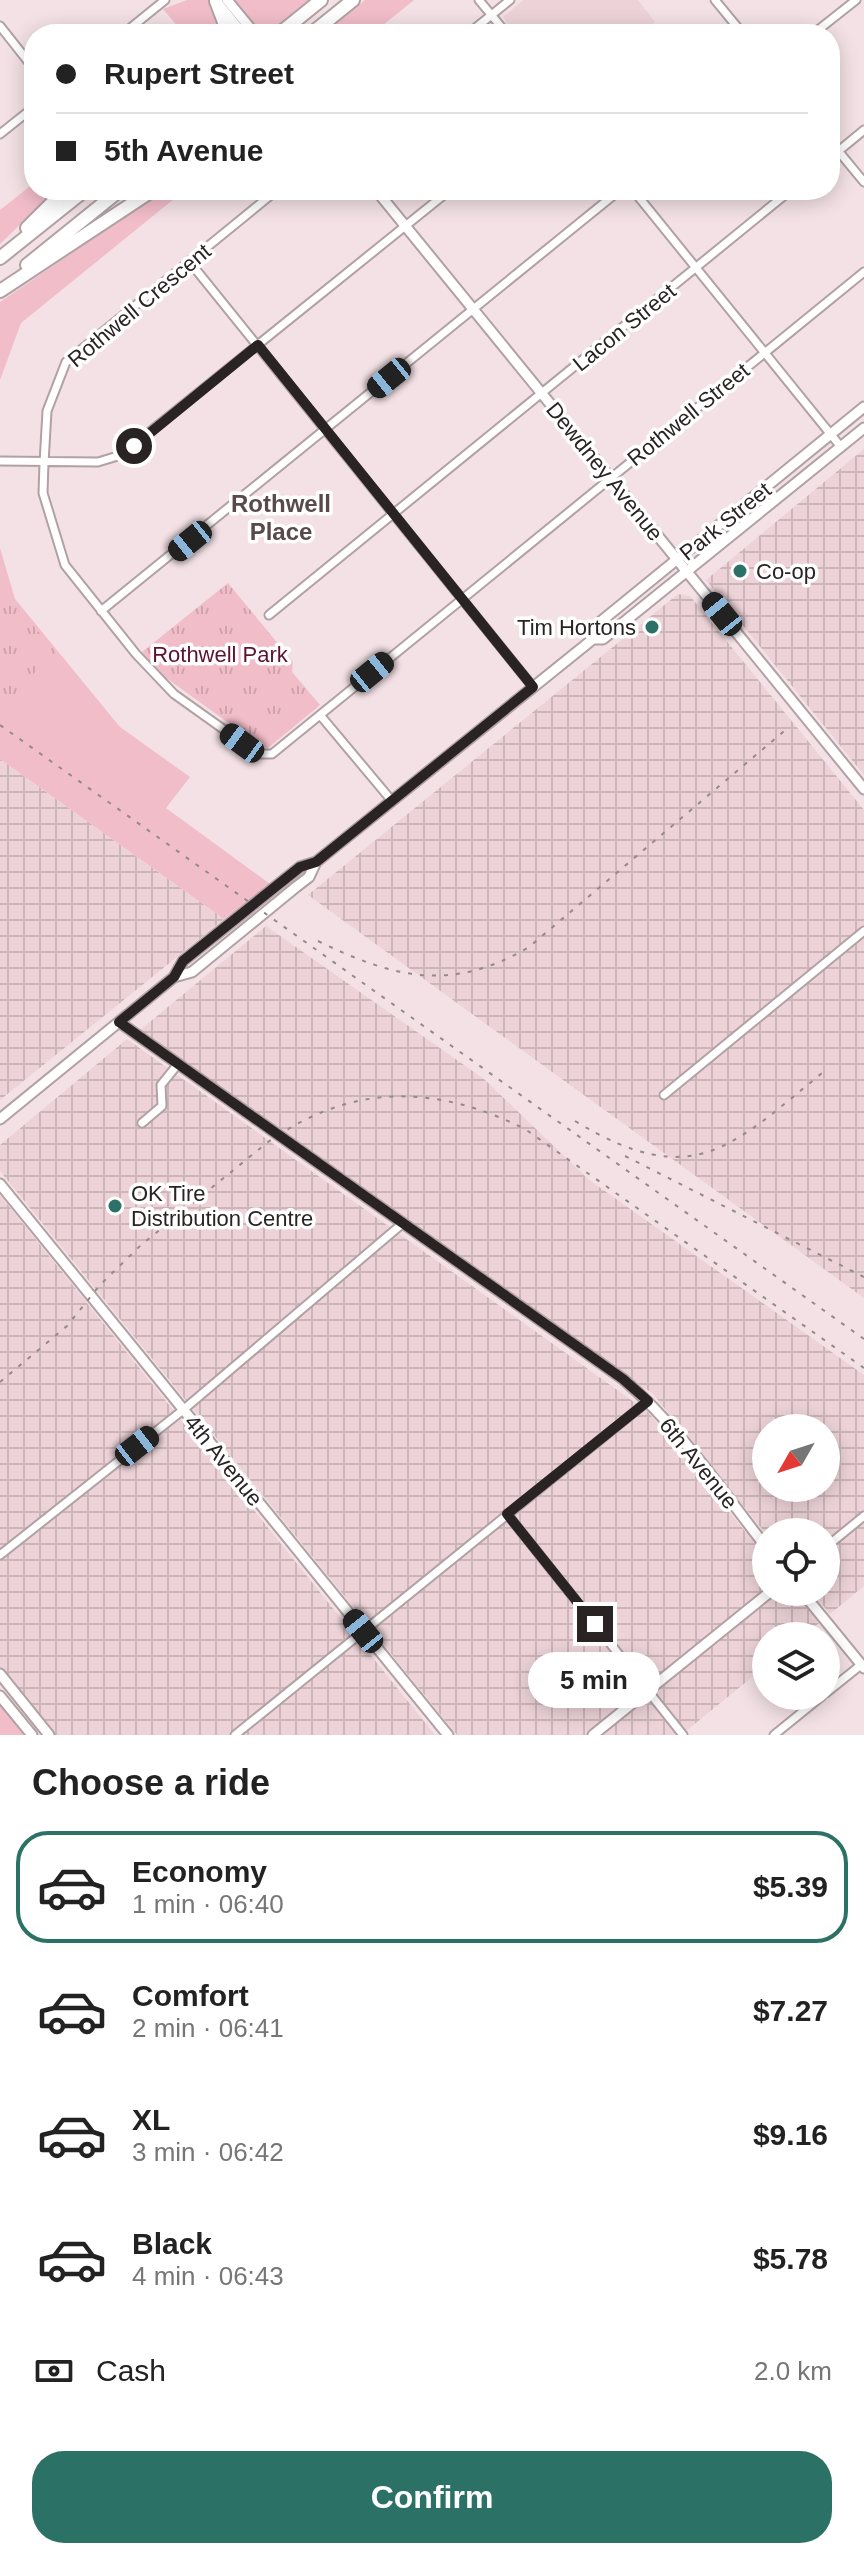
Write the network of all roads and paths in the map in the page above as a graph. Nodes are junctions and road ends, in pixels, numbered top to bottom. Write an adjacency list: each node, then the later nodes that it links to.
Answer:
1 (165, 0): 10 (street)
2 (220, 0): 11 (highway); 12 (street); 13 (street)
3 (321, 0): 14 (highway)
4 (353, 0): 15 (highway)
5 (479, 0): 9 (street)
6 (510, 0): 9 (street)
7 (715, 0): 18 (street)
8 (856, 0): 19 (street)
9 (491, 15): 16 (street); 17 (street)
10 (135, 24)
11 (224, 24)
12 (235, 24)
13 (245, 24)
14 (291, 24)
15 (323, 24)
16 (480, 24)
17 (499, 24)
18 (735, 24)
19 (826, 24)
20 (0, 26): 21 (street)
21 (24, 56)
22 (24, 115): 24 (street)
23 (864, 130): 25 (street)
24 (0, 134)
25 (840, 149)
26 (840, 153): 27 (street)
27 (864, 182)
28 (55, 200): 39 (highway)
29 (72, 200): 39 (highway)
30 (108, 200): 43 (highway)
31 (138, 200): 43 (highway)
32 (265, 200): 40 (street, Rothwell Crescent)
33 (384, 200): 38 (street, Dewdney Avenue)
34 (437, 200): 38 (street)
35 (608, 200): 44 (street)
36 (641, 200): 41 (street)
37 (779, 200): 41 (street, Lacon Street)
38 (405, 225): 44 (street, Dewdney Avenue); 45 (street)
39 (0, 257)
40 (189, 261): 45 (street); 54 (street, Rothwell Crescent)
41 (696, 268): 46 (street); 47 (street, Lacon Street)
42 (864, 272): 46 (street, Rothwell Street)
43 (0, 289)
44 (473, 309): 47 (street, Dewdney Avenue); 50 (street)
45 (258, 345): 50 (street); 54 (street)
46 (765, 352): 51 (street); 55 (street, Rothwell Street)
47 (542, 394): 55 (street, Dewdney Avenue); 56 (street, Lacon Street)
48 (864, 407): 51 (street, Park Street)
49 (864, 428): 52 (street, Park Street)
50 (326, 430): 56 (street); 60 (street)
51 (831, 434): 52 (street); 57 (street, Park Street)
52 (841, 447): 58 (street, Park Street)
53 (0, 461): 54 (street)
54 (44, 463): 60 (street, Rothwell Crescent)
55 (611, 477): 57 (street, Dewdney Avenue); 59 (street, Rothwell Street)
56 (393, 514): 59 (street); 61 (street, Lacon Street)
57 (677, 559): 58 (street, Dewdney Avenue); 62 (street, Park Street)
58 (687, 571): 62 (street, Park Street); 66 (street, Dewdney Avenue)
59 (462, 598): 63 (street); 64 (street, Rothwell Street)
60 (101, 611): 65 (street, Rothwell Crescent)
61 (269, 615)
62 (593, 639): 63 (street, Park Street)
63 (533, 687): 67 (street, Park Street)
64 (327, 709): 65 (street, Rothwell Crescent)
65 (320, 715): 67 (street)
66 (864, 789)
67 (392, 801): 69 (street, Park Street)
68 (864, 931): 71 (street)
69 (119, 1022): 70 (street, 6th Avenue); 72 (street, Park Street)
70 (178, 1064): 73 (street); 75 (street, 6th Avenue)
71 (664, 1095)
72 (0, 1119)
73 (142, 1123)
74 (0, 1184): 77 (street, 4th Avenue)
75 (402, 1224): 76 (street, 6th Avenue); 77 (street)
76 (648, 1401): 78 (street); 80 (street, 6th Avenue)
77 (183, 1410): 82 (street); 85 (street, 4th Avenue)
78 (507, 1514): 85 (street); 89 (street)
79 (864, 1516): 81 (street)
80 (752, 1530)
81 (840, 1536)
82 (0, 1555)
83 (753, 1606): 89 (street)
84 (814, 1606): 86 (street)
85 (363, 1631): 94 (street); 95 (street, 4th Avenue)
86 (863, 1665): 88 (street)
87 (0, 1674): 93 (street)
88 (840, 1682)
89 (647, 1691): 96 (street); 97 (street)
90 (0, 1696): 92 (street)
91 (804, 1710): 98 (street)
92 (32, 1735)
93 (49, 1735)
94 (235, 1735)
95 (448, 1735)
96 (593, 1735)
97 (683, 1735)
98 (774, 1735)

